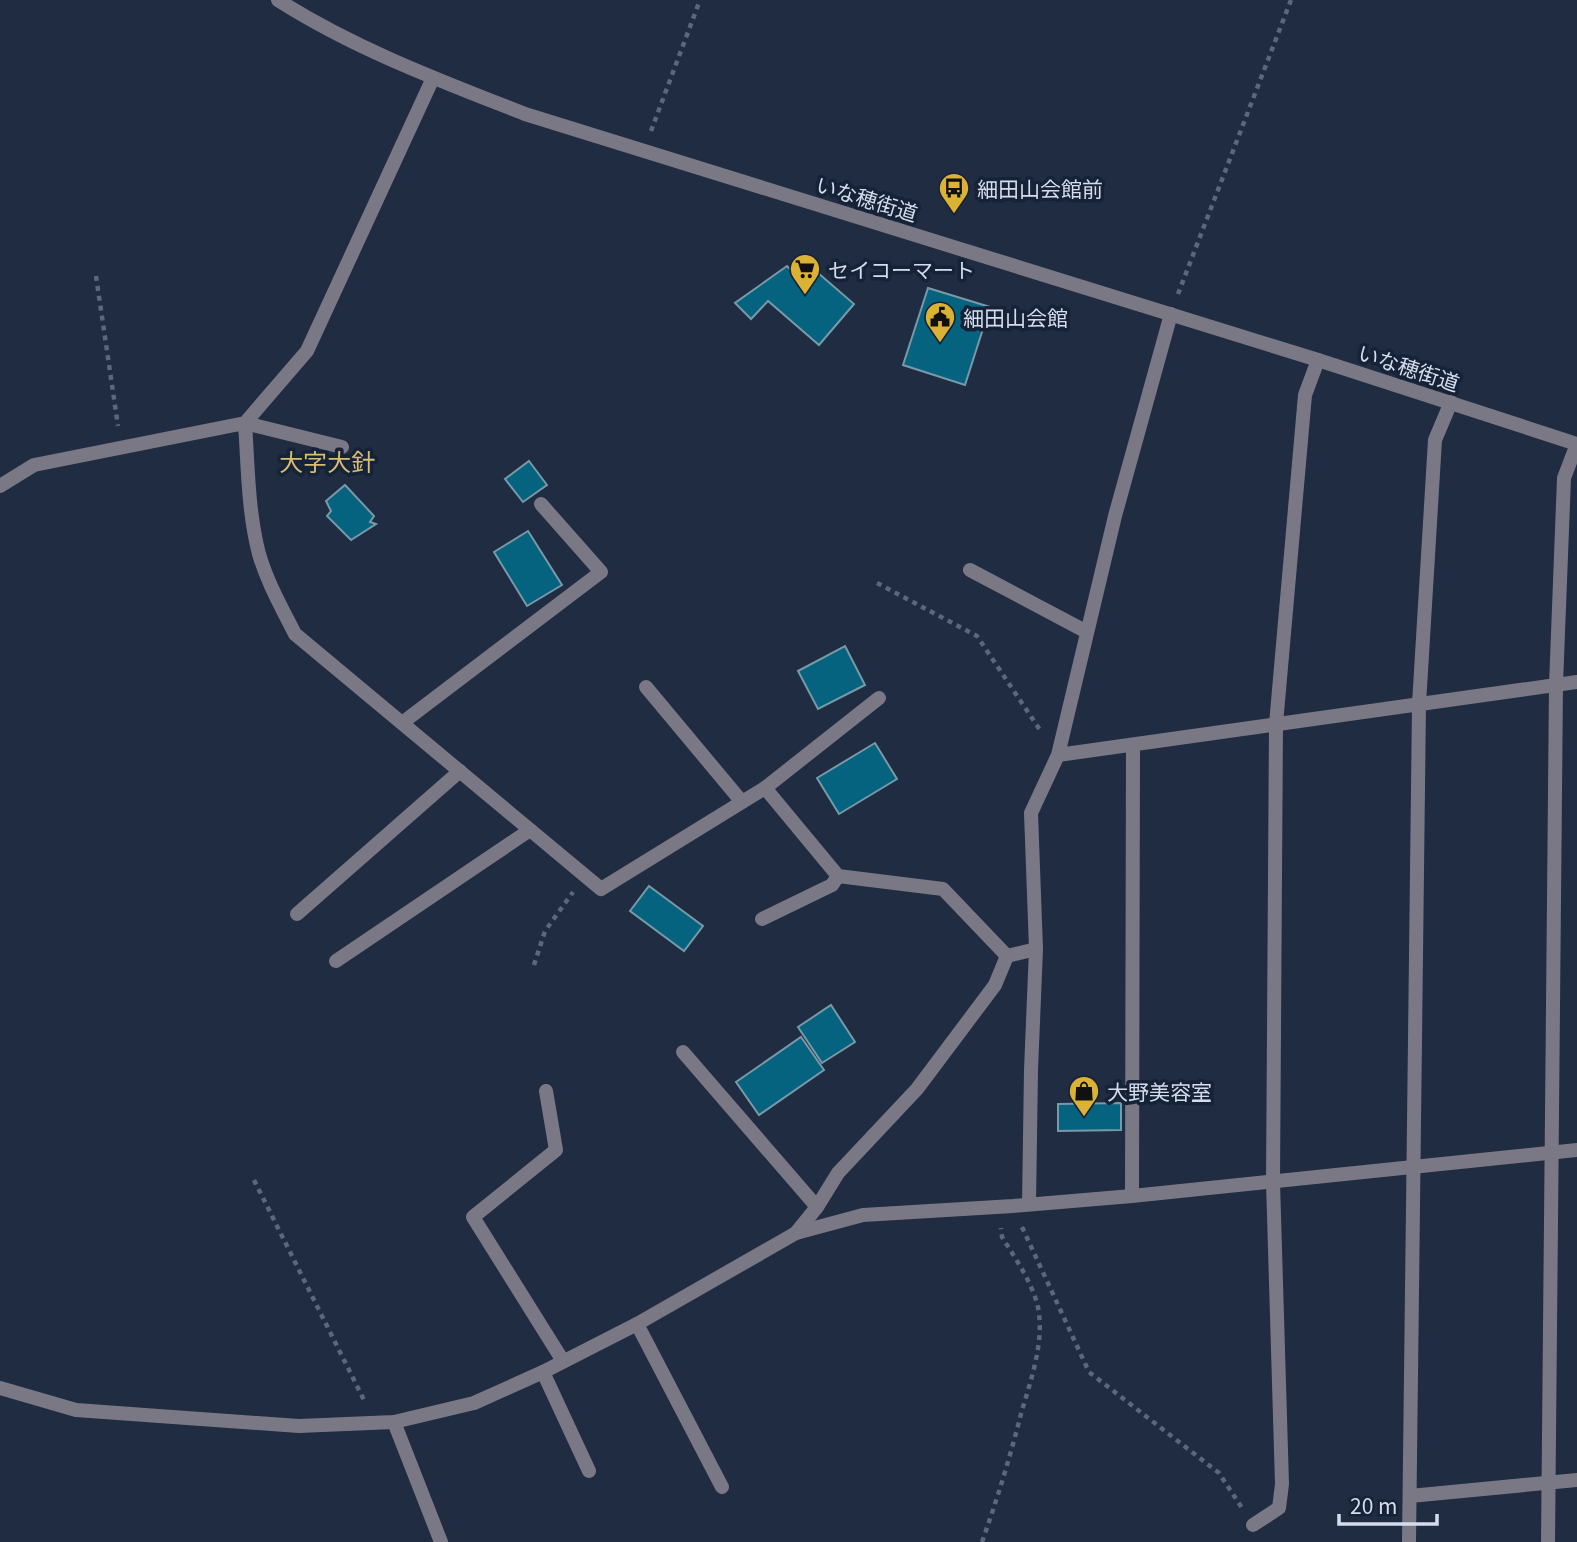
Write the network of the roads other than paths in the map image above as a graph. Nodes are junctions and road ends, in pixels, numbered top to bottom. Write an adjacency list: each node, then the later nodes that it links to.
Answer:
1 (278, 0): 2 (street, いな穂街道)
2 (433, 78): 3 (street, いな穂街道); 6 (street)
3 (1171, 314): 4 (street, いな穂街道); 12 (street)
4 (1318, 360): 5 (street, いな穂街道); 19 (street)
5 (1451, 402): 7 (street, いな穂街道); 17 (street)
6 (244, 424): 8 (street); 9 (street); 18 (street)
7 (1577, 444): 14 (street)
8 (342, 447)
9 (0, 486)
10 (541, 504): 18 (street)
11 (970, 570): 12 (street)
12 (1087, 632): 21 (street)
13 (1577, 682): 14 (street)
14 (1556, 685): 17 (street); 35 (street)
15 (646, 687): 24 (street)
16 (879, 698): 23 (street)
17 (1419, 704): 19 (street); 36 (street)
18 (402, 723): 22 (street)
19 (1276, 724): 20 (street); 37 (street)
20 (1133, 746): 21 (street); 38 (street)
21 (1058, 755): 29 (street)
22 (460, 771): 25 (street); 27 (street)
23 (765, 788): 24 (street); 26 (street)
24 (741, 802): 25 (street)
25 (530, 830): 31 (street)
26 (838, 876): 28 (street); 30 (street)
27 (297, 914)
28 (762, 919)
29 (1036, 949): 30 (street); 39 (street)
30 (1007, 956): 40 (street)
31 (336, 961)
32 (683, 1052): 40 (street)
33 (546, 1091): 43 (street)
34 (1577, 1150): 35 (street)
35 (1553, 1152): 36 (street); 49 (street)
36 (1413, 1166): 37 (street); 51 (street)
37 (1273, 1182): 38 (street); 52 (street)
38 (1132, 1196): 39 (street)
39 (1029, 1204): 41 (street)
40 (817, 1207): 41 (street)
41 (796, 1233): 42 (street)
42 (637, 1324): 43 (street); 50 (street)
43 (563, 1361): 44 (street)
44 (544, 1372): 46 (street); 47 (street)
45 (0, 1388): 46 (street)
46 (394, 1422): 53 (street)
47 (589, 1471)
48 (1577, 1480): 49 (street)
49 (1549, 1483): 51 (street); 55 (street)
50 (722, 1487)
51 (1410, 1496): 54 (street)
52 (1253, 1525)
53 (441, 1542)
54 (1409, 1542)
55 (1548, 1542)

